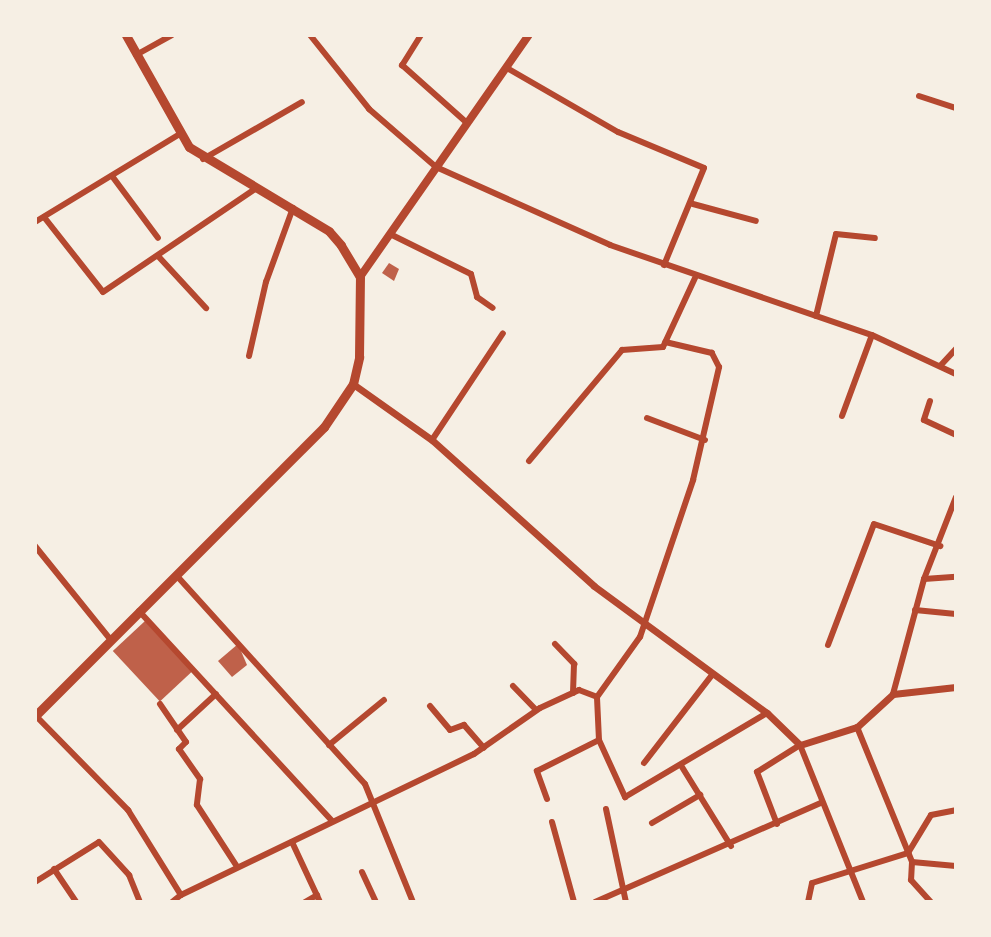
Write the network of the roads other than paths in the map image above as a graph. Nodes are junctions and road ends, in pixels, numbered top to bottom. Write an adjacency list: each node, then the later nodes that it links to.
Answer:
1 (126, 35): 6 (main road)
2 (172, 35): 6 (street)
3 (310, 35): 14 (street)
4 (421, 35): 11 (street)
5 (529, 35): 7 (main road)
6 (136, 55): 12 (main road)
7 (507, 68): 11 (main road); 17 (street)
8 (919, 96): 10 (street)
9 (302, 103): 13 (street)
10 (956, 108)
11 (466, 122): 14 (main road)
12 (178, 135): 13 (main road); 15 (street)
13 (202, 160): 16 (main road)
14 (436, 167): 22 (main road); 26 (street)
15 (112, 176): 19 (street); 23 (street)
16 (255, 189): 18 (main road); 25 (street)
17 (692, 204): 20 (street); 26 (street)
18 (293, 208): 27 (main road); 36 (street)
19 (44, 217): 21 (street); 25 (street)
20 (756, 221)
21 (35, 222)
22 (392, 235): 27 (main road); 30 (street)
23 (158, 238)
24 (875, 238): 31 (street)
25 (158, 256): 29 (street)
26 (664, 265): 28 (street)
27 (360, 277): 39 (main road)
28 (695, 278): 31 (street); 34 (street)
29 (206, 308)
30 (493, 308)
31 (816, 316): 33 (street)
32 (503, 333): 44 (street)
33 (872, 335): 37 (street); 41 (street)
34 (665, 342): 45 (street); 46 (street)
35 (956, 349): 37 (street)
36 (249, 356)
37 (941, 365): 38 (street)
38 (956, 374)
39 (353, 384): 44 (street); 50 (main road)
40 (930, 401): 43 (street)
41 (842, 416)
42 (647, 418): 45 (street)
43 (956, 435)
44 (432, 440): 56 (street)
45 (705, 440): 56 (street)
46 (529, 461)
47 (956, 496): 49 (street)
48 (35, 546): 57 (street)
49 (940, 546): 52 (street); 59 (street)
50 (177, 576): 54 (main road); 76 (street)
51 (956, 577): 52 (street)
52 (924, 579): 53 (street)
53 (915, 610): 55 (street); 65 (street)
54 (139, 611): 57 (main road); 64 (street)
55 (956, 614)
56 (641, 622): 60 (street); 66 (street)
57 (110, 639): 72 (main road)
58 (555, 644): 63 (street)
59 (828, 645)
60 (712, 675): 71 (street); 79 (street)
61 (513, 686): 70 (street)
62 (956, 687): 65 (street)
63 (573, 693): 66 (street); 70 (street)
64 (216, 694): 74 (street); 87 (street)
65 (893, 694): 73 (street)
66 (597, 697): 75 (street)
67 (384, 700): 76 (street)
68 (160, 704): 74 (street)
69 (430, 706): 78 (street)
70 (536, 710): 78 (street)
71 (767, 713): 77 (street); 80 (street)
72 (35, 716): 102 (street)
73 (857, 727): 77 (street); 93 (street)
74 (177, 730): 95 (street)
75 (599, 740): 80 (street); 83 (street)
76 (329, 745): 82 (street)
77 (800, 745): 84 (street); 90 (street)
78 (484, 748): 82 (street)
79 (644, 763)
80 (682, 767): 81 (street)
81 (700, 795): 89 (street); 92 (street)
82 (374, 799): 87 (street); 104 (street)
83 (547, 799)
84 (821, 803): 90 (street); 98 (street)
85 (606, 809): 101 (street)
86 (956, 810): 93 (street)
87 (331, 820): 91 (street)
88 (552, 822): 110 (street)
89 (652, 823)
90 (777, 824): 92 (street)
91 (292, 842): 95 (street); 103 (street)
92 (731, 846): 101 (street)
93 (908, 853): 94 (street); 98 (street)
94 (912, 862): 96 (street); 115 (street)
95 (236, 865): 102 (street)
96 (956, 866)
97 (54, 869): 100 (street); 105 (street); 106 (street)
98 (849, 869): 113 (street); 114 (street)
99 (362, 872): 109 (street)
100 (35, 882)
101 (625, 892): 111 (street); 112 (street)
102 (181, 895): 107 (street)
103 (318, 898): 108 (street)
104 (409, 901)
105 (76, 902)
106 (140, 902)
107 (172, 902)
108 (305, 902)
109 (376, 902)
110 (574, 902)
111 (596, 902)
112 (626, 902)
113 (808, 902)
114 (863, 902)
115 (930, 902)

